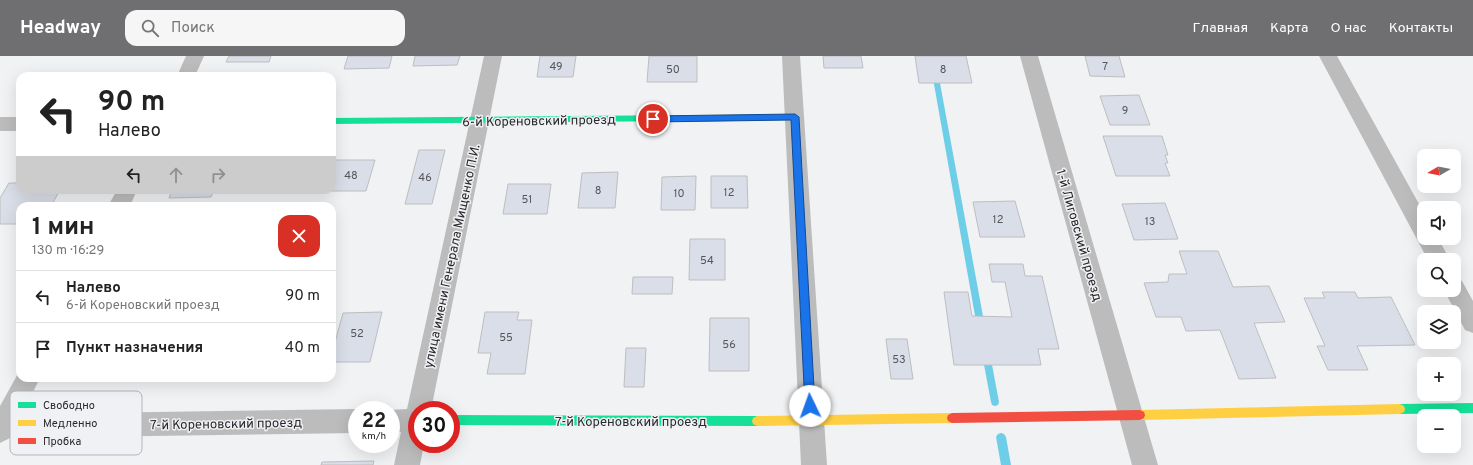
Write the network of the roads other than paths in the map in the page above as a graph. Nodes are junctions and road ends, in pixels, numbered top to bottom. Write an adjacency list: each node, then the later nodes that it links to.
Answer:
1 (195, 56): 6 (street)
2 (494, 56): 8 (street, улица имени Генерала Мищенко П.И.)
3 (791, 56): 7 (street)
4 (1029, 56): 20 (street, 1-й Лиговский проезд)
5 (1328, 56): 12 (street)
6 (188, 72)
7 (795, 117): 8 (street, 6-й Кореновский проезд); 23 (street)
8 (480, 120): 9 (street, 6-й Кореновский проезд); 17 (street, улица имени Генерала Мищенко П.И.)
9 (336, 121)
10 (0, 124): 11 (street)
11 (16, 124)
12 (1417, 220)
13 (1459, 297): 14 (street)
14 (1473, 323)
15 (26, 382): 16 (street)
16 (21, 391)
17 (421, 401)
18 (1473, 408): 20 (street)
19 (10, 411): 25 (street)
20 (1130, 413): 23 (street); 29 (street, 1-й Лиговский проезд)
21 (460, 420): 23 (street, 7-й Кореновский проезд)
22 (348, 421): 24 (street, 7-й Кореновский проезд)
23 (811, 421): 28 (street)
24 (142, 425)
25 (1, 428)
26 (410, 453): 27 (street)
27 (407, 465)
28 (814, 465)
29 (1145, 465)

